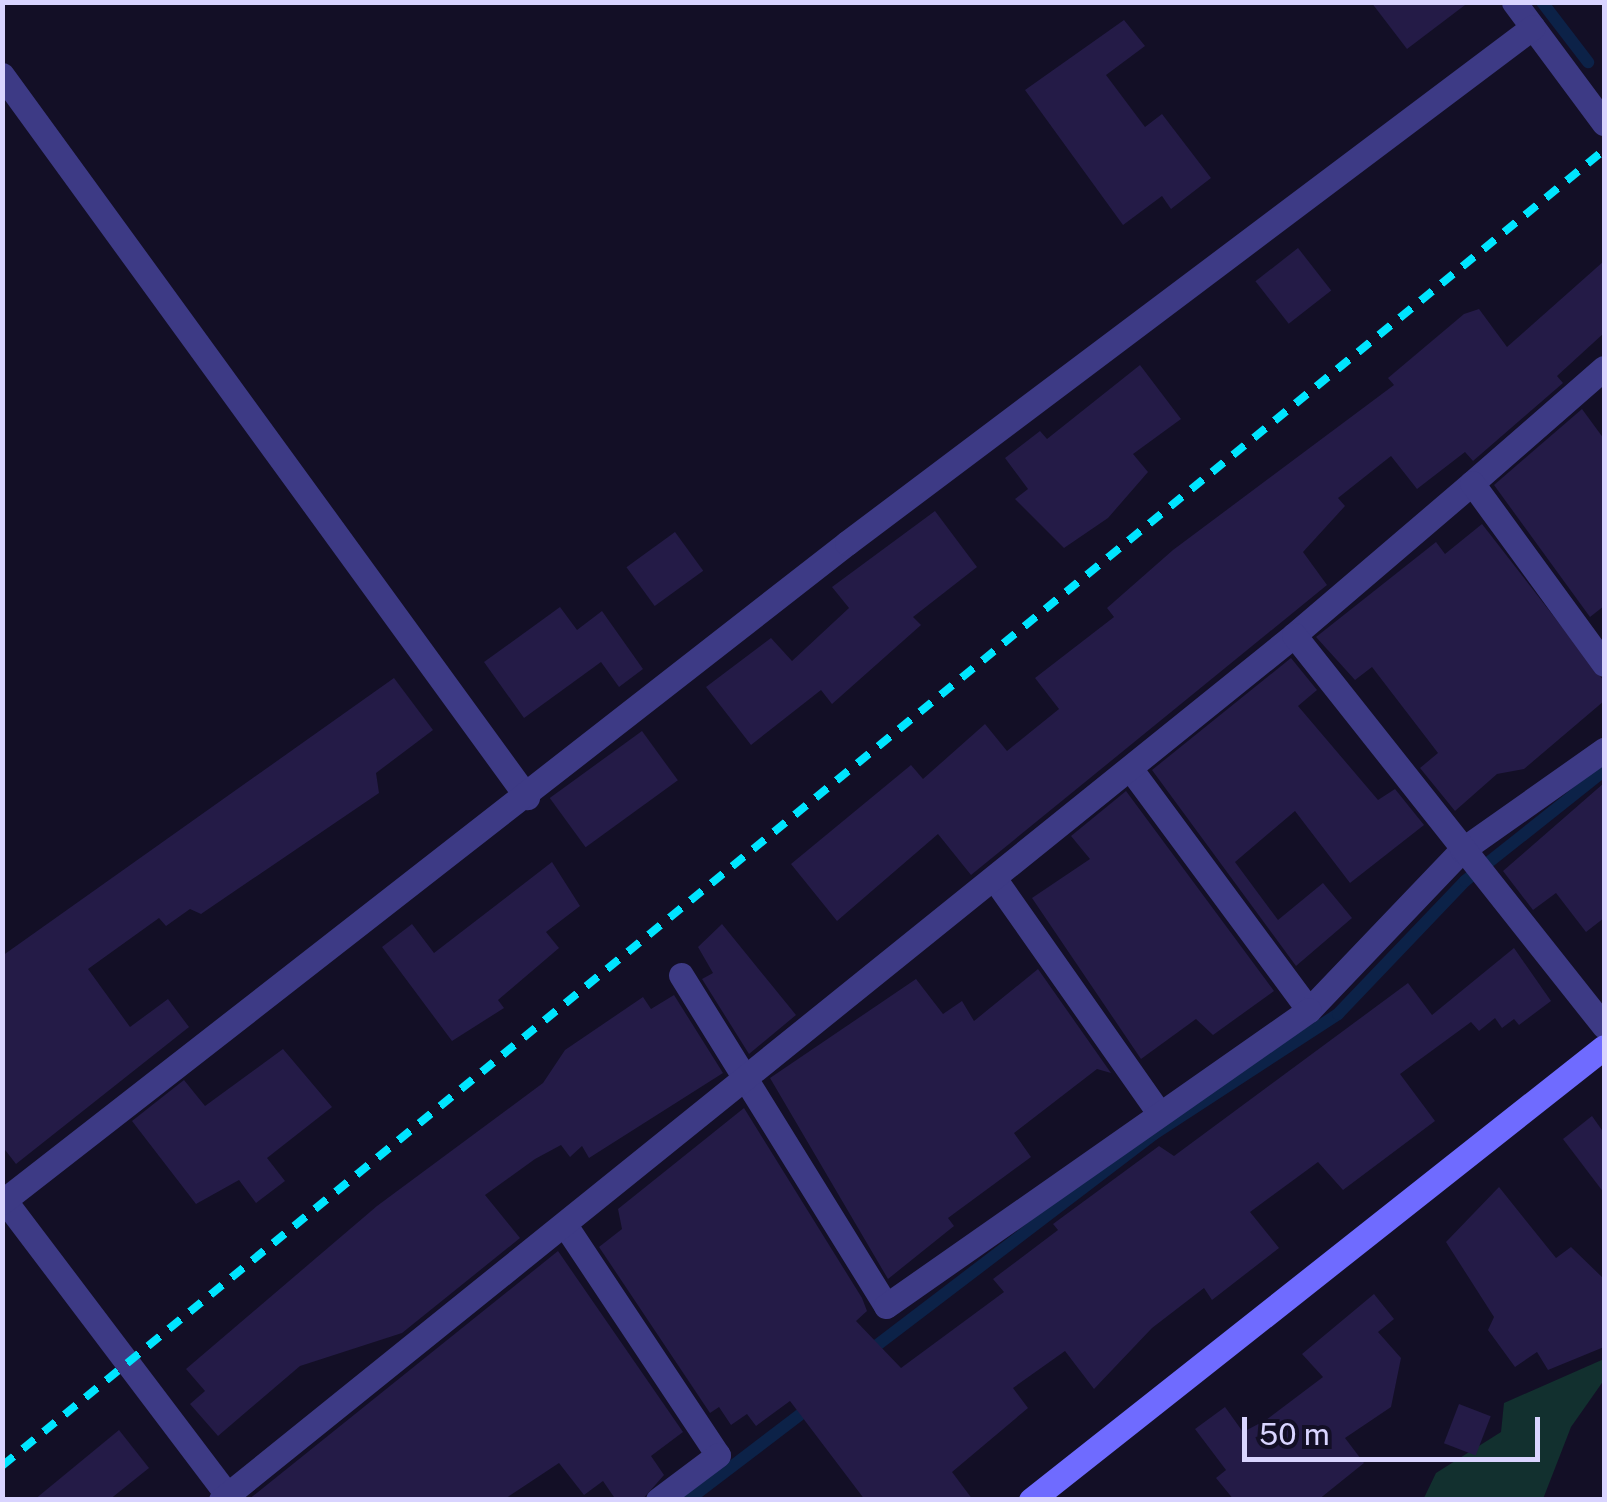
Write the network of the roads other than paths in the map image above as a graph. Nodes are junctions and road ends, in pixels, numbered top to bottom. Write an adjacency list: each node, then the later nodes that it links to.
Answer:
1 (1514, 2): 2 (street)
2 (1532, 27): 4 (street); 11 (street)
3 (2, 75): 11 (street)
4 (1604, 123)
5 (1604, 368): 6 (street)
6 (1472, 484): 7 (street); 8 (street)
7 (1294, 635): 10 (street); 12 (street)
8 (1604, 664)
9 (1604, 750): 12 (street)
10 (1132, 771): 13 (street); 15 (street)
11 (527, 797): 20 (street)
12 (1474, 863): 15 (street); 16 (street)
13 (996, 882): 18 (street); 19 (street)
14 (681, 975): 18 (street)
15 (1309, 1010): 19 (street)
16 (1604, 1026)
17 (1604, 1048): 24 (street)
18 (744, 1084): 19 (street); 21 (street)
19 (1159, 1112)
20 (3, 1200): 22 (street)
21 (565, 1225): 22 (street); 23 (street)
22 (226, 1498)
23 (658, 1500)
24 (1030, 1500)

